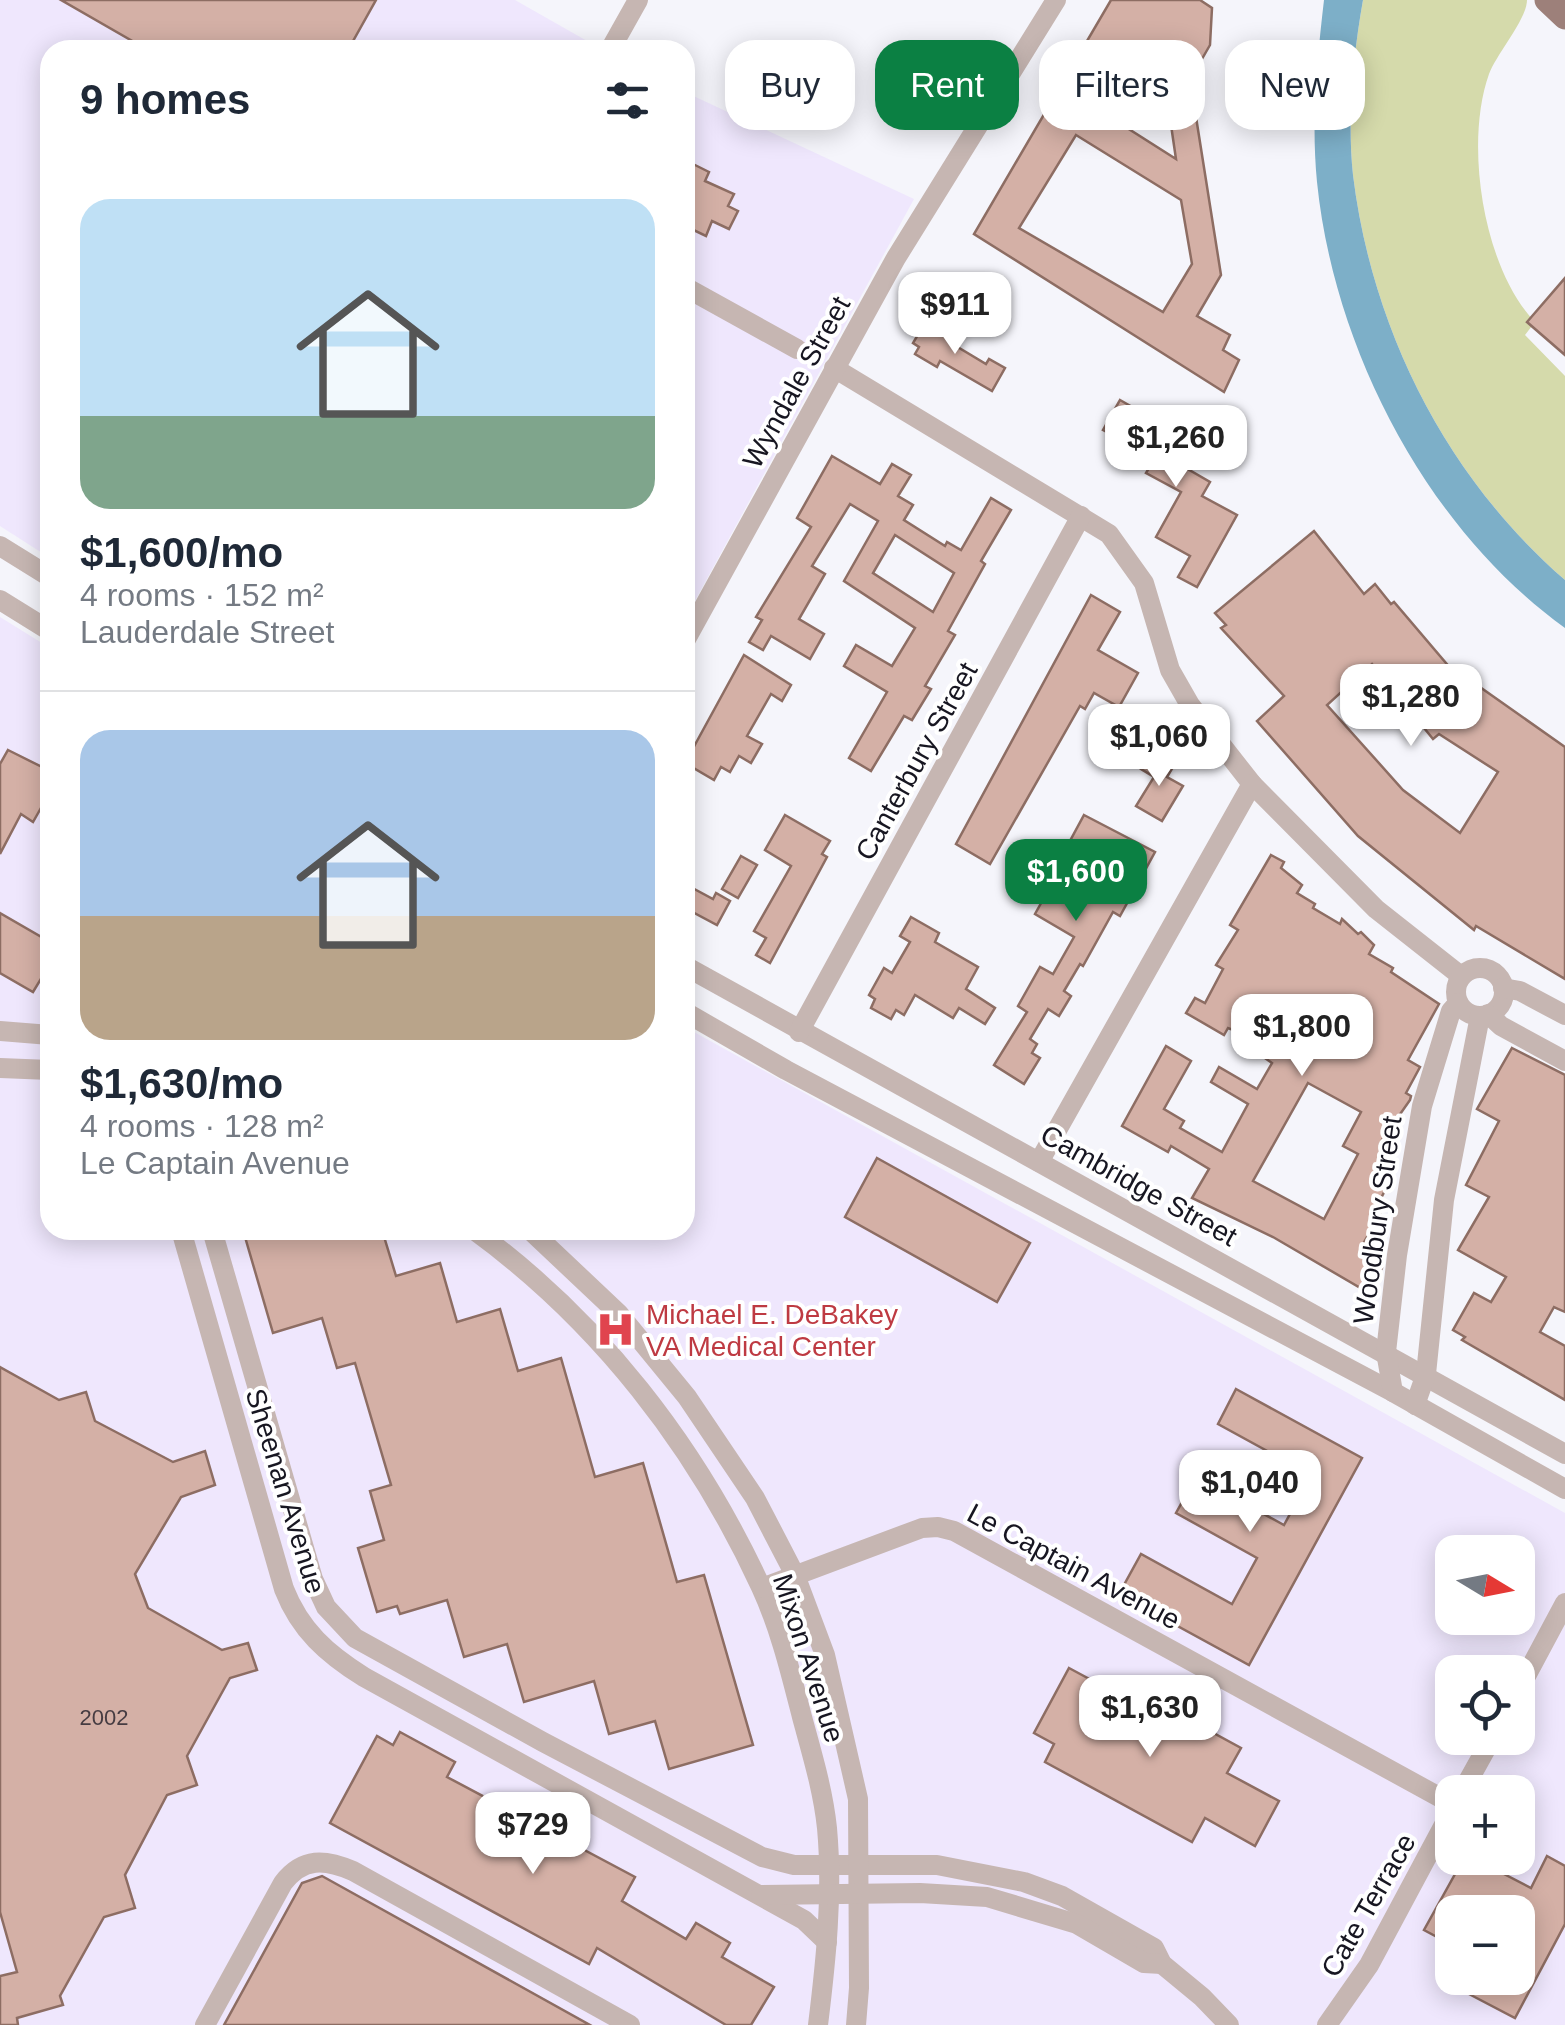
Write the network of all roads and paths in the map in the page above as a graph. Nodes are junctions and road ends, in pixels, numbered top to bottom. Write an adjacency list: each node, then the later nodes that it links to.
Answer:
1 (638, 0): 5 (street)
2 (1056, 0): 8 (street, Wyndale Street)
3 (1547, 0): 4 (main road)
4 (1565, 17)
5 (616, 40)
6 (695, 293): 7 (street)
7 (797, 349)
8 (834, 368): 9 (street); 13 (street, Wyndale Street)
9 (1081, 516): 15 (street); 24 (street, Canterbury Street)
10 (0, 546): 11 (street)
11 (40, 571)
12 (0, 600): 14 (street)
13 (695, 623)
14 (40, 625)
15 (1252, 784): 17 (street); 29 (street)
16 (695, 972): 24 (street, Cambridge Street)
17 (1462, 976): 18 (street); 19 (street)
18 (1503, 988): 20 (street); 21 (street)
19 (1458, 1003): 20 (street); 34 (street, Woodbury Street)
20 (1484, 1015): 26 (street); 35 (street)
21 (1565, 1016)
22 (695, 1018): 36 (street)
23 (0, 1031): 25 (street)
24 (798, 1032): 29 (street, Cambridge Street)
25 (40, 1034)
26 (1565, 1061)
27 (0, 1068): 28 (street)
28 (40, 1070)
29 (1040, 1162): 34 (street, Cambridge Street)
30 (184, 1240): 45 (street, Sheenan Avenue)
31 (215, 1240): 44 (street, Sheenan Avenue)
32 (487, 1240): 41 (street, Mixon Avenue)
33 (541, 1240): 40 (street, Mixon Avenue)
34 (1386, 1352): 35 (street, Cambridge Street); 36 (street, Woodbury Street)
35 (1426, 1374): 37 (street); 38 (street, Cambridge Street)
36 (1392, 1392): 37 (street)
37 (1414, 1405): 39 (street)
38 (1565, 1454)
39 (1565, 1488)
40 (794, 1575): 41 (street, Le Captain Avenue); 46 (street, Le Captain Avenue); 49 (street, Mixon Avenue)
41 (762, 1588): 48 (street, Mixon Avenue)
42 (1565, 1603): 43 (street)
43 (1535, 1659)
44 (542, 1742): 45 (street); 48 (street, Sheenan Avenue)
45 (527, 1766): 52 (street, Sheenan Avenue)
46 (1435, 1798)
47 (1435, 1839): 60 (street, Cate Terrace)
48 (830, 1864): 49 (street, Sheenan Avenue); 50 (street, Mixon Avenue)
49 (860, 1864): 51 (street, Mixon Avenue); 54 (street, Sheenan Avenue)
50 (830, 1895): 51 (street); 52 (street); 53 (street, Mixon Avenue)
51 (860, 1895): 54 (street); 58 (street, Mixon Avenue)
52 (759, 1896): 53 (street, Sheenan Avenue)
53 (826, 1942): 57 (street, Mixon Avenue)
54 (1162, 1964): 59 (street, Sheenan Avenue)
55 (205, 2025): 56 (street)
56 (630, 2025)
57 (818, 2025)
58 (856, 2025)
59 (1229, 2025)
60 (1327, 2025)

